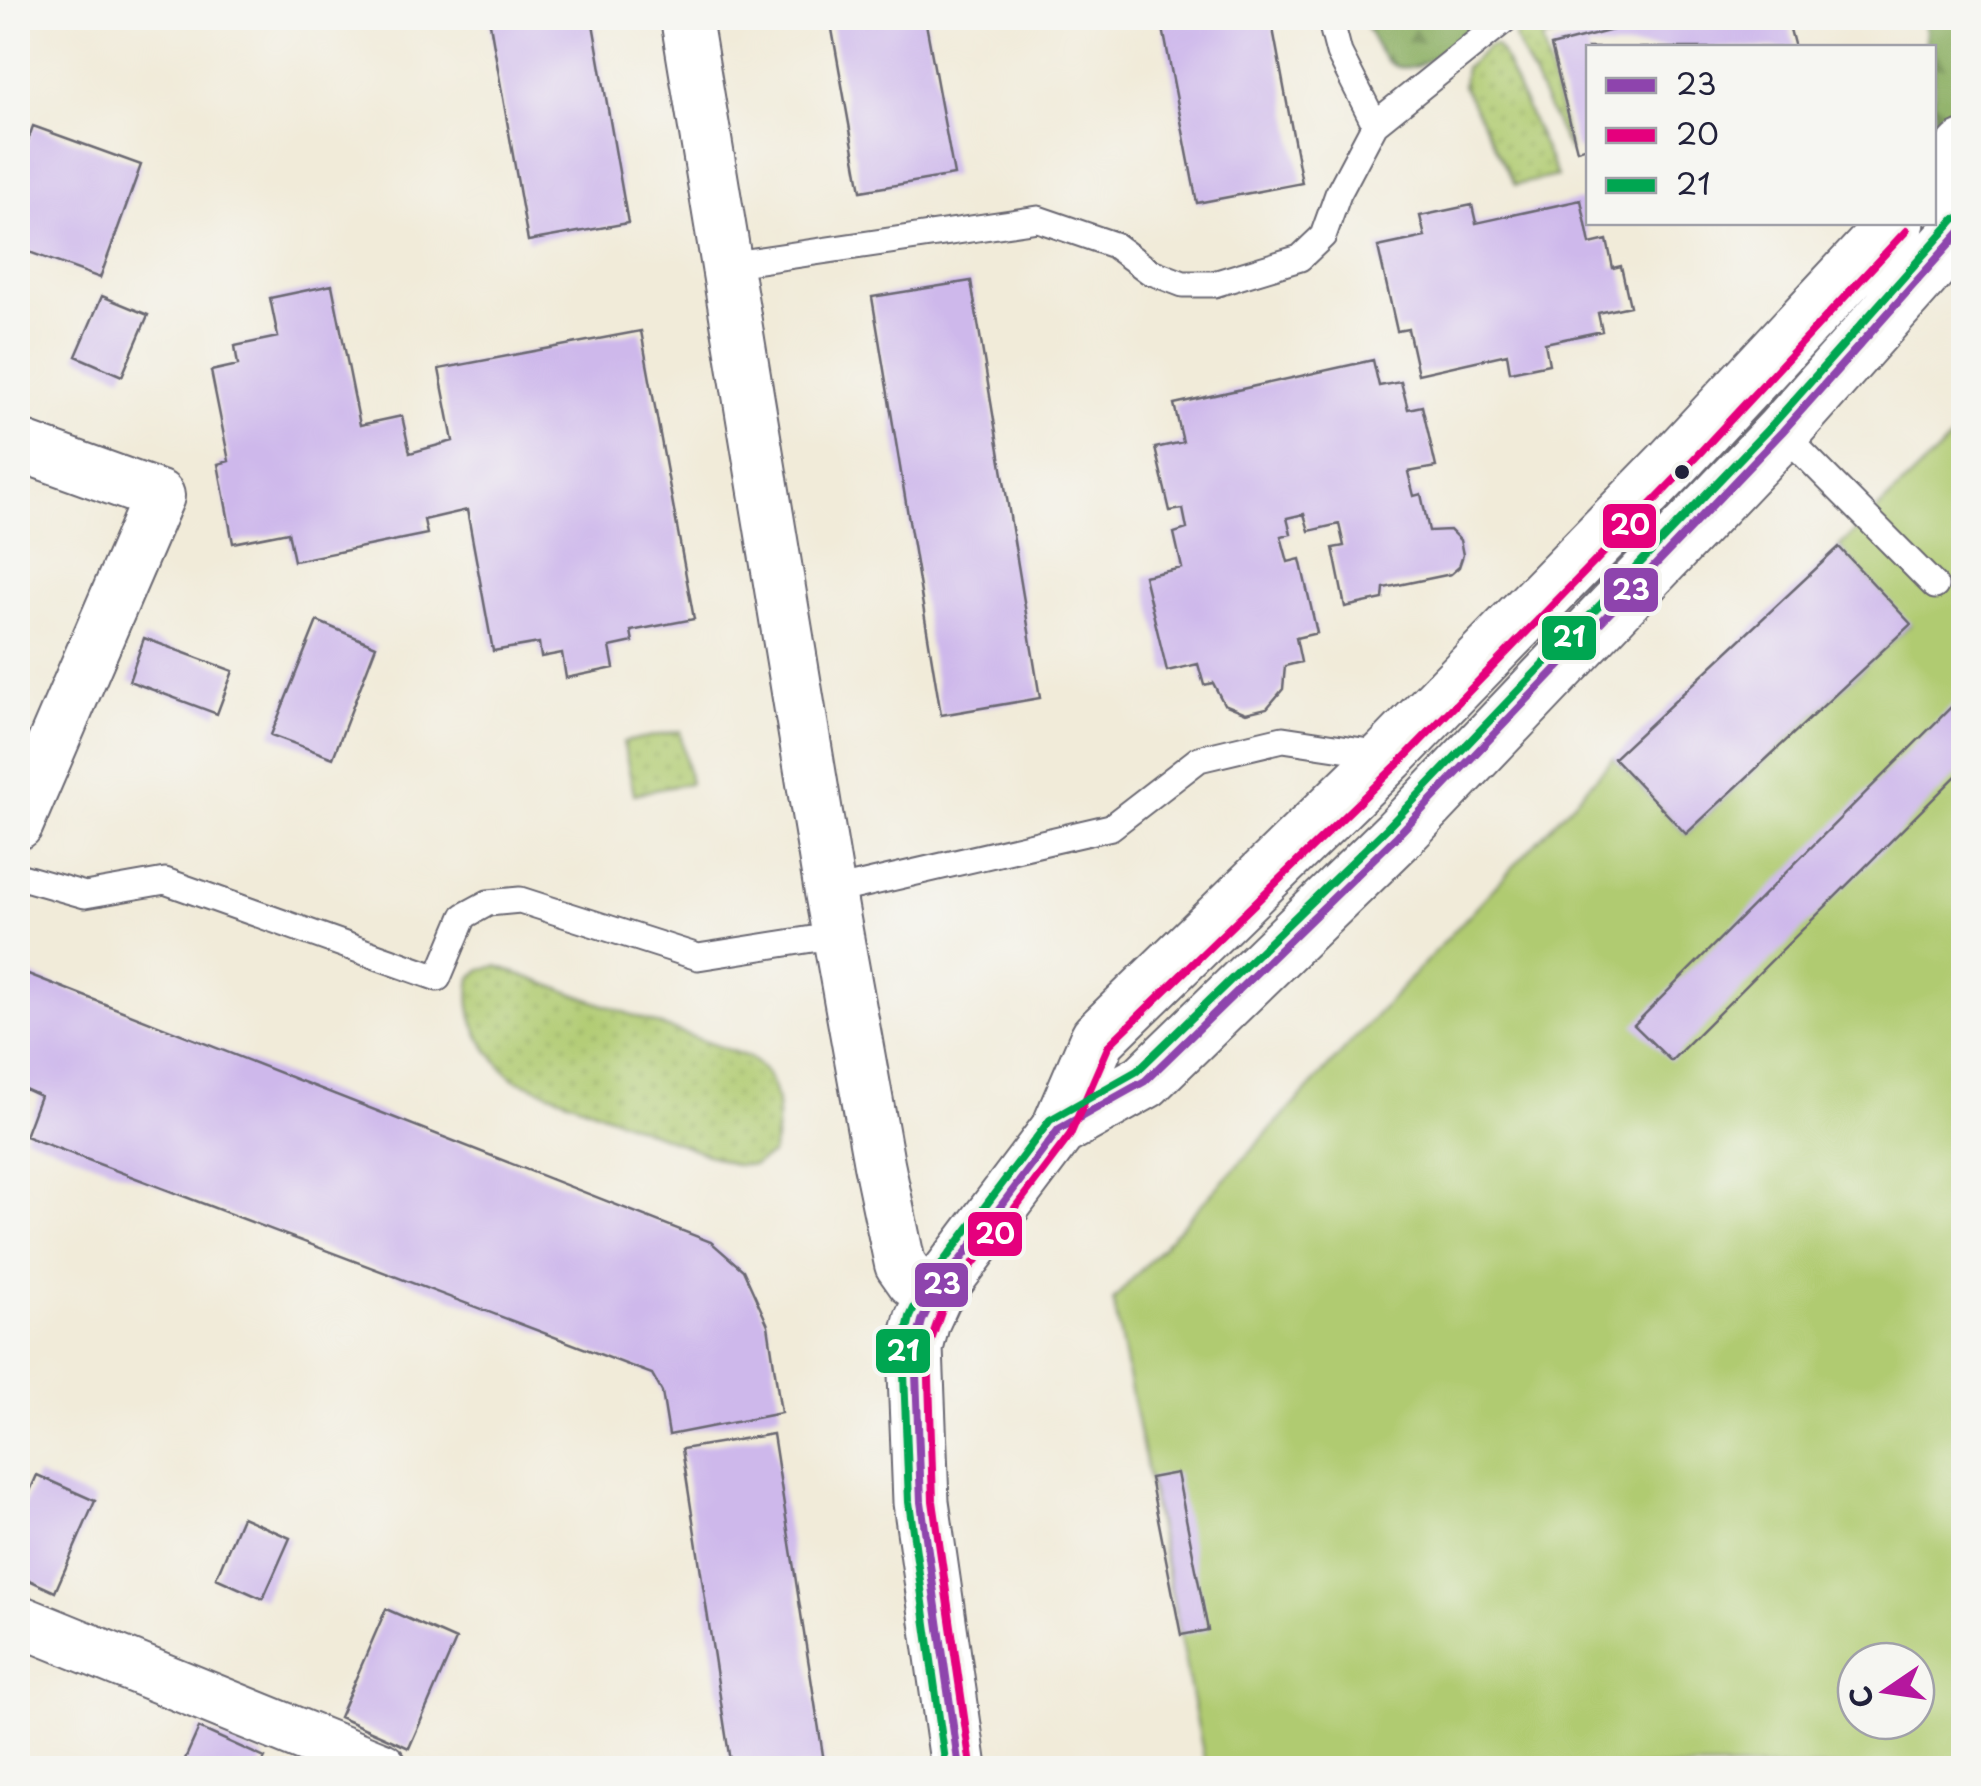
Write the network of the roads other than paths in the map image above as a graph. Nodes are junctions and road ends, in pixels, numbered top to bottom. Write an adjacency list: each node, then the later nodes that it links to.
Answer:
1 (686, 18): 9 (street)
2 (1330, 18): 4 (lane)
3 (1507, 18): 4 (lane)
4 (1375, 124): 9 (lane)
5 (1964, 149): 6 (main road)
6 (1936, 184)
7 (1894, 225): 13 (main road)
8 (1964, 227): 10 (main road)
9 (727, 265): 16 (street)
10 (1782, 432): 12 (lane); 17 (main road)
11 (18, 445): 14 (street)
12 (1935, 586)
13 (1390, 755): 16 (lane); 17 (main road)
14 (18, 824)
15 (18, 876): 16 (lane)
16 (834, 913): 18 (street)
17 (1059, 1128): 18 (main road)
18 (934, 1294): 21 (main road)
19 (18, 1620): 20 (street)
20 (382, 1768)
21 (959, 1768)

